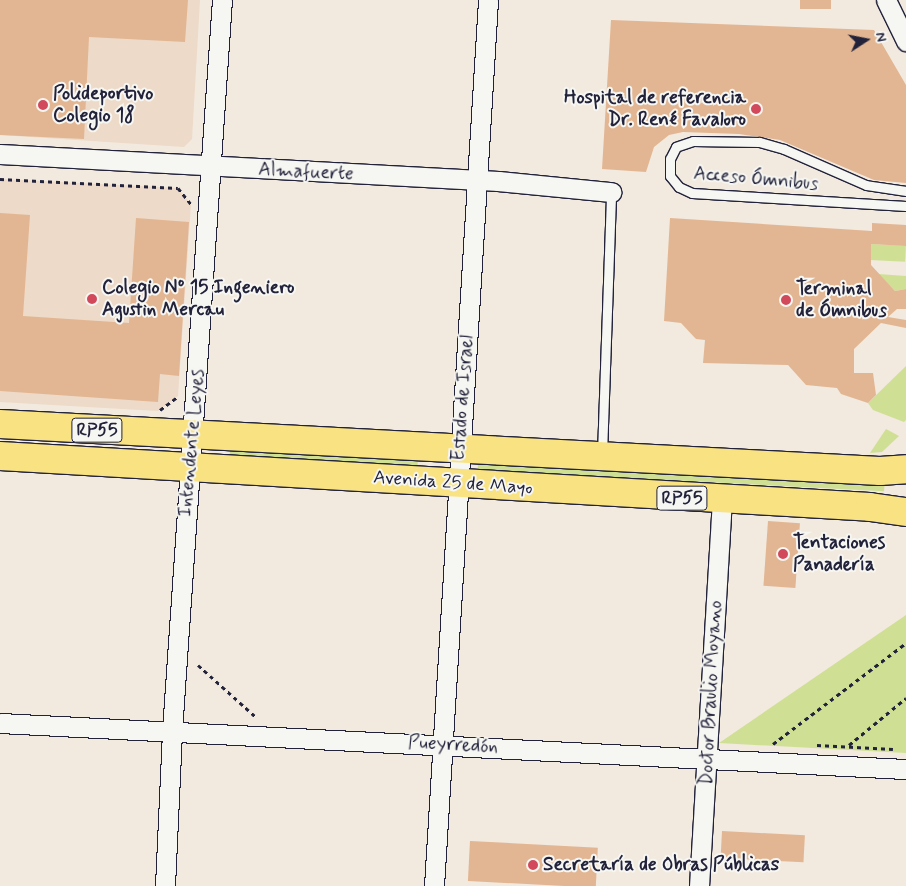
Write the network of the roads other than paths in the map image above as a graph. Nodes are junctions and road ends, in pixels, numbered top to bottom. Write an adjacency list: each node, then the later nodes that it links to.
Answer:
1 (222, 0): 6 (street, Intendente Leyes)
2 (488, 0): 7 (street, Estado de Israel)
3 (886, 0): 4 (street)
4 (906, 41)
5 (0, 154): 6 (street, Almafuerte)
6 (211, 167): 7 (street, Almafuerte); 12 (street, Intendente Leyes)
7 (477, 181): 9 (street, Almafuerte); 13 (street, Estado de Israel)
8 (906, 191): 10 (lane, Acceso Ómnibus)
9 (611, 192): 15 (lane)
10 (906, 206)
11 (0, 424): 12 (main road, Avenida 25 de Mayo / RP55)
12 (193, 436): 13 (main road, Avenida 25 de Mayo / RP55); 16 (street, Intendente Leyes)
13 (460, 448): 15 (main road, Avenida 25 de Mayo / RP55); 18 (street, Estado de Israel)
14 (0, 456): 16 (main road, Avenida 25 de Mayo / RP55)
15 (602, 456): 17 (main road, Avenida 25 de Mayo / RP55)
16 (189, 465): 18 (main road, Avenida 25 de Mayo / RP55); 22 (street, Intendente Leyes)
17 (906, 469)
18 (457, 484): 19 (main road, Avenida 25 de Mayo / RP55); 23 (street, Estado de Israel)
19 (722, 500): 20 (main road, Avenida 25 de Mayo / RP55); 24 (street, Doctor Braulio Moyano)
20 (906, 512)
21 (0, 723): 22 (street, Pueyrredón)
22 (172, 731): 23 (street, Pueyrredón); 26 (street, Intendente Leyes)
23 (442, 745): 24 (street, Pueyrredón); 27 (street, Estado de Israel)
24 (708, 759): 25 (street, Pueyrredón); 28 (street, Doctor Braulio Moyano)
25 (906, 769)
26 (165, 886)
27 (434, 886)
28 (699, 886)

